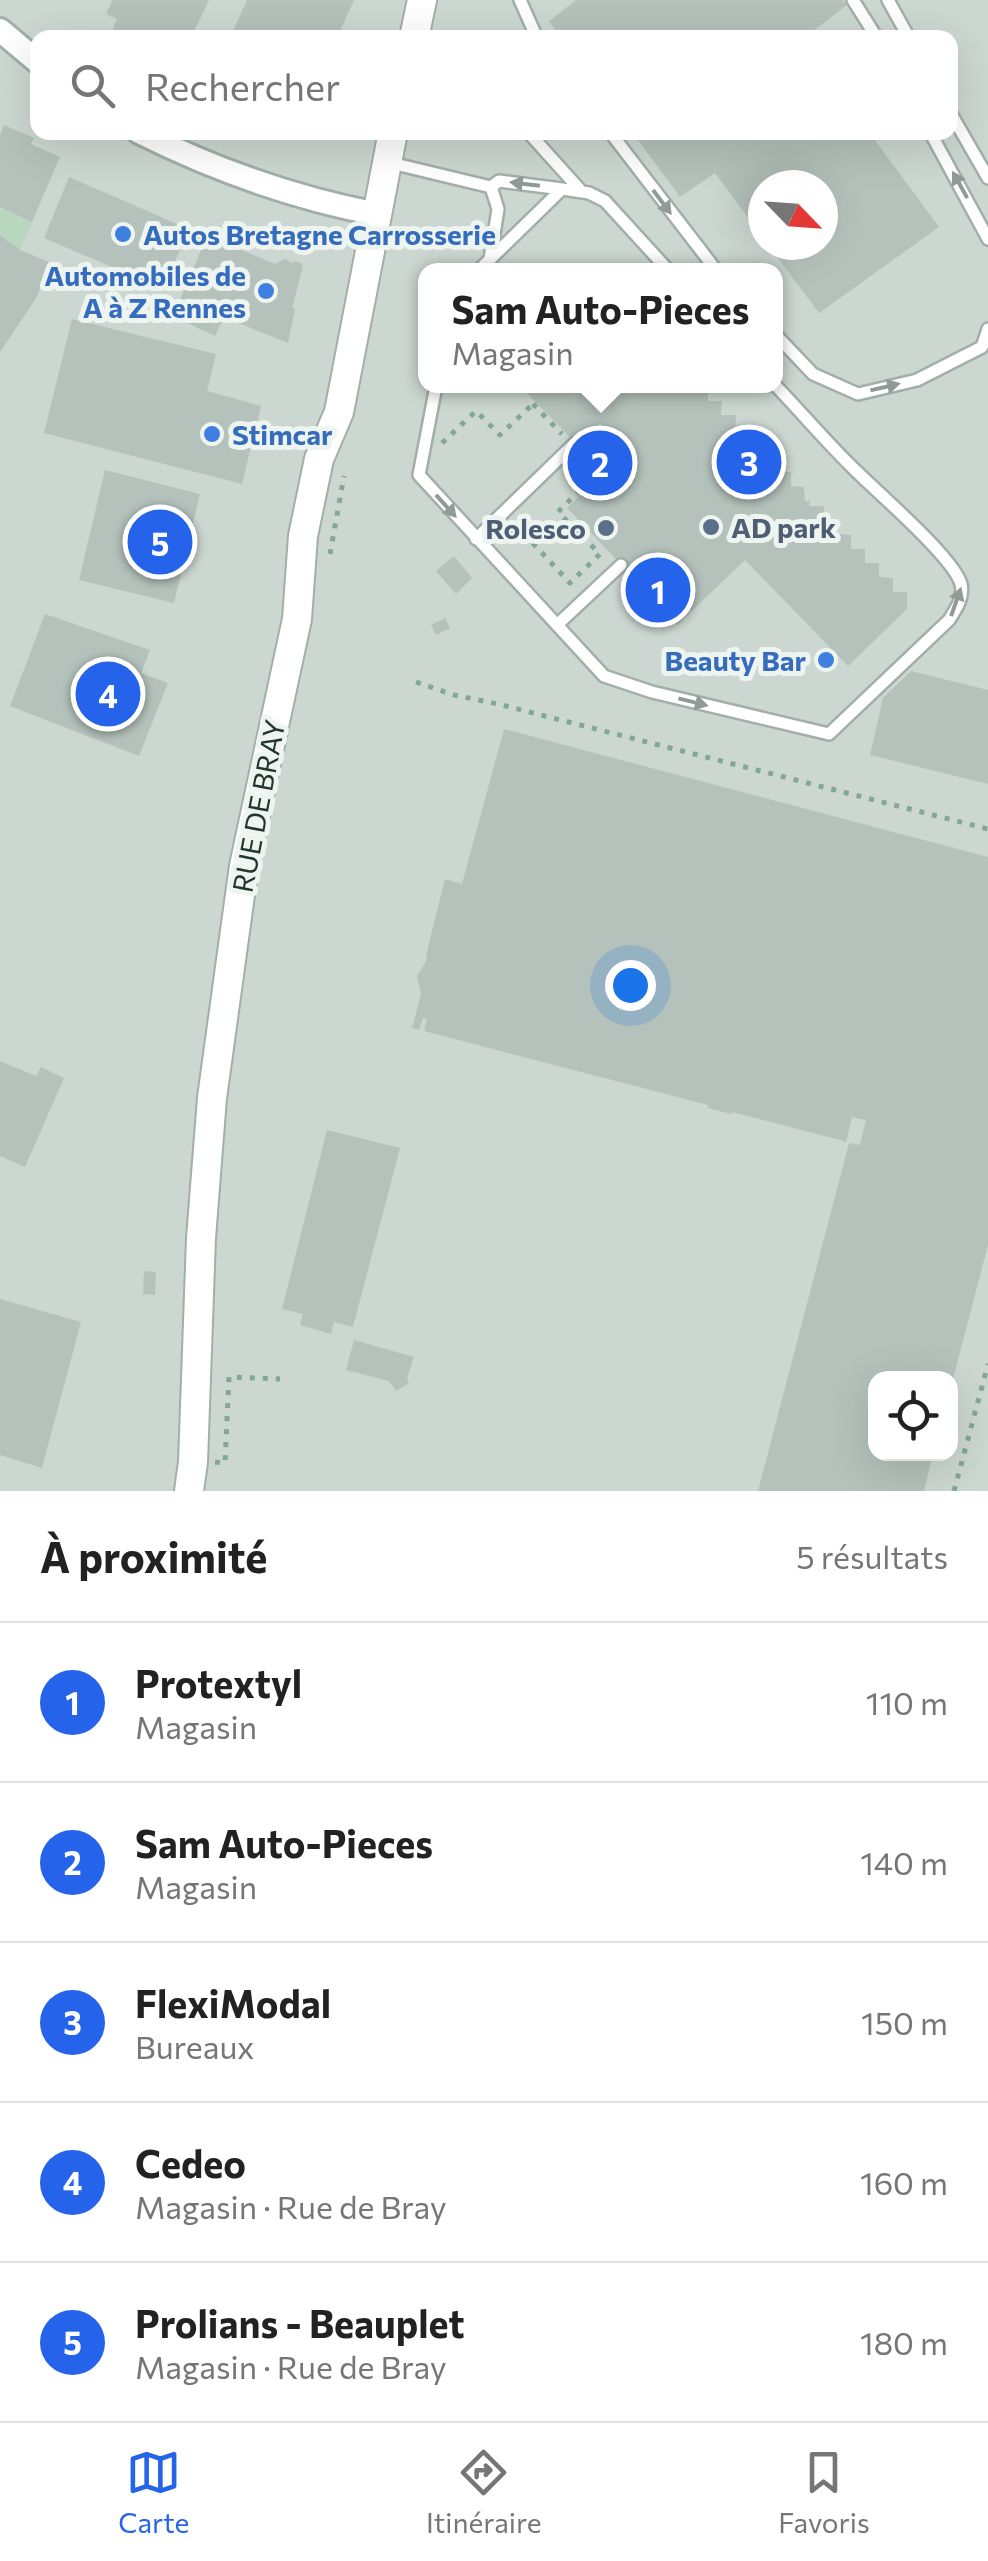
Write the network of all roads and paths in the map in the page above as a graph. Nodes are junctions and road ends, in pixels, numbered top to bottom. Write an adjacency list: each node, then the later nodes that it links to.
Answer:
1 (422, 0): 5 (street)
2 (520, 0): 6 (lane)
3 (853, 0): 7 (lane)
4 (888, 0): 8 (lane)
5 (416, 30)
6 (534, 30)
7 (872, 30)
8 (904, 30)
9 (1, 34): 10 (street)
10 (30, 56)
11 (958, 126): 18 (lane)
12 (156, 140): 22 (street)
13 (391, 140): 17 (street, RUE DE BRAY)
14 (535, 140): 21 (lane)
15 (616, 140): 27 (lane, one-way to 27)
16 (934, 140): 23 (lane, one-way to 16)
17 (387, 162): 19 (lane); 22 (street, RUE DE BRAY)
18 (988, 178)
19 (491, 187): 20 (lane, one-way to 19); 24 (lane)
20 (562, 189): 21 (lane); 24 (lane)
21 (582, 192): 26 (lane)
22 (377, 214): 45 (street, RUE DE BRAY)
23 (988, 239)
24 (490, 259): 25 (lane)
25 (486, 263)
26 (662, 263)
27 (711, 263)
28 (988, 328): 29 (lane, one-way to 28)
29 (783, 343)
30 (435, 393): 36 (lane, one-way to 36)
31 (783, 393): 39 (lane, one-way to 31)
32 (574, 444): 33 (path); 35 (lane); 35 (path)
33 (440, 446)
34 (346, 467): 37 (path)
35 (504, 512): 36 (lane)
36 (476, 539): 39 (lane)
37 (329, 558)
38 (621, 564): 39 (lane)
39 (557, 625)
40 (416, 682): 41 (path)
41 (988, 830)
42 (988, 1364): 46 (path)
43 (234, 1377): 44 (path)
44 (280, 1379)
45 (189, 1491)
46 (954, 1491)

